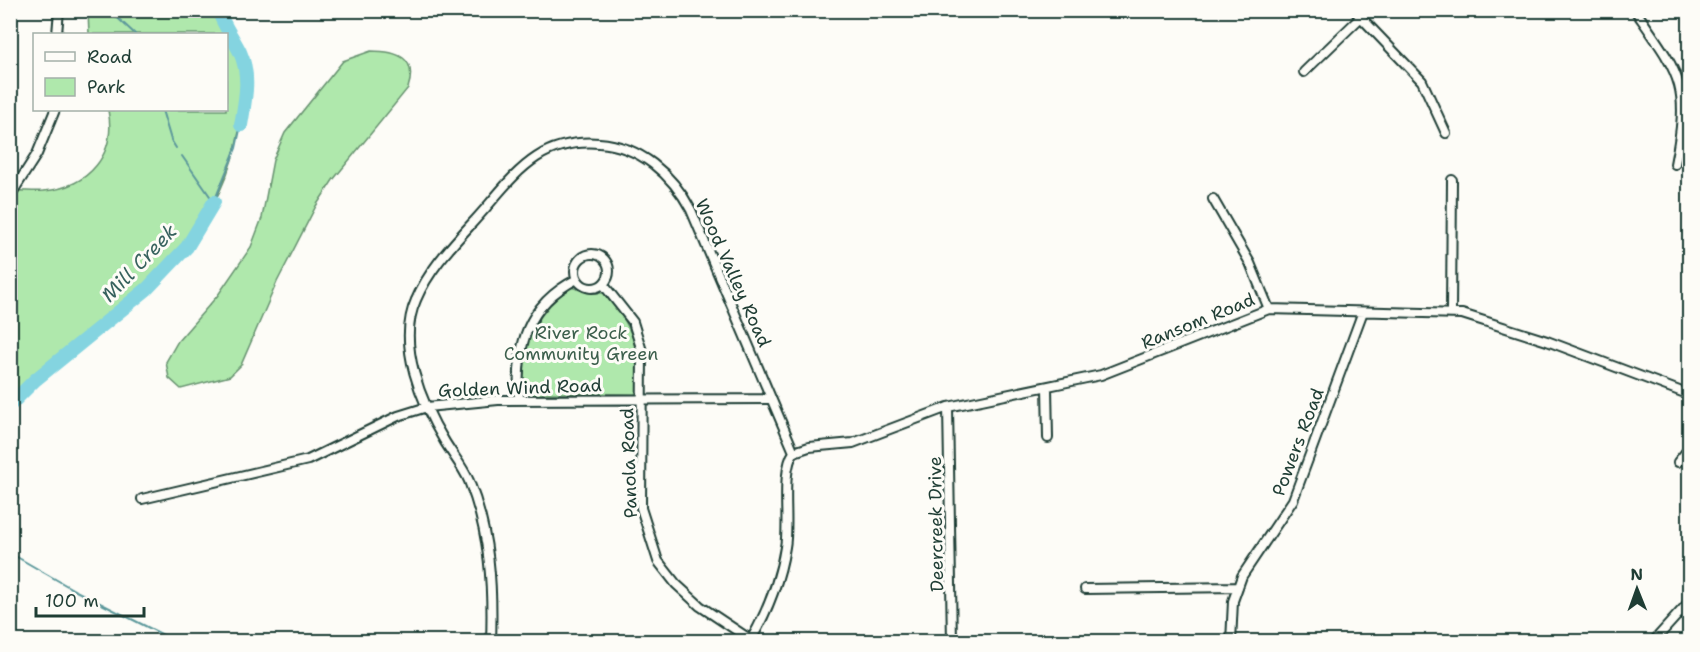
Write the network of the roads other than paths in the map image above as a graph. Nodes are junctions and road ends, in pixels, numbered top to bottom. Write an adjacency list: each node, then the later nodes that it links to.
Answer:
1 (59, 10): 5 (street)
2 (1354, 10): 4 (street)
3 (1635, 10): 9 (street)
4 (1361, 17): 6 (street); 8 (street)
5 (57, 33)
6 (1304, 72)
7 (55, 111): 11 (street)
8 (1446, 133)
9 (1675, 164)
10 (1452, 180): 16 (street)
11 (10, 196)
12 (1213, 199): 15 (street)
13 (577, 279): 14 (street); 14 (street); 22 (street)
14 (603, 284): 20 (street, Panola Road)
15 (1269, 309): 17 (street, Ransom Road); 18 (street, Ransom Road)
16 (1451, 312): 17 (street, Ransom Road); 19 (street, Ransom Road)
17 (1362, 314): 30 (street, Powers Road)
18 (1047, 387): 24 (street, Ransom Road); 25 (street)
19 (1689, 394)
20 (642, 399): 21 (street, Golden Wind Road); 22 (street, Golden Wind Road); 33 (street, Panola Road)
21 (771, 399): 23 (street, Wood Valley Road); 27 (street, Wood Valley Road)
22 (519, 400): 23 (street, Golden Wind Road)
23 (427, 407): 29 (street, Golden Wind Road); 34 (street)
24 (948, 407): 27 (street, Ransom Road); 35 (street, Deercreek Drive)
25 (1048, 438)
26 (1689, 447): 28 (street)
27 (792, 454): 33 (street)
28 (1678, 462)
29 (142, 499)
30 (1238, 587): 31 (street); 36 (street, Powers Road)
31 (1085, 589)
32 (1689, 602): 37 (street)
33 (752, 641)
34 (491, 642)
35 (952, 642)
36 (1231, 642)
37 (1653, 642)

